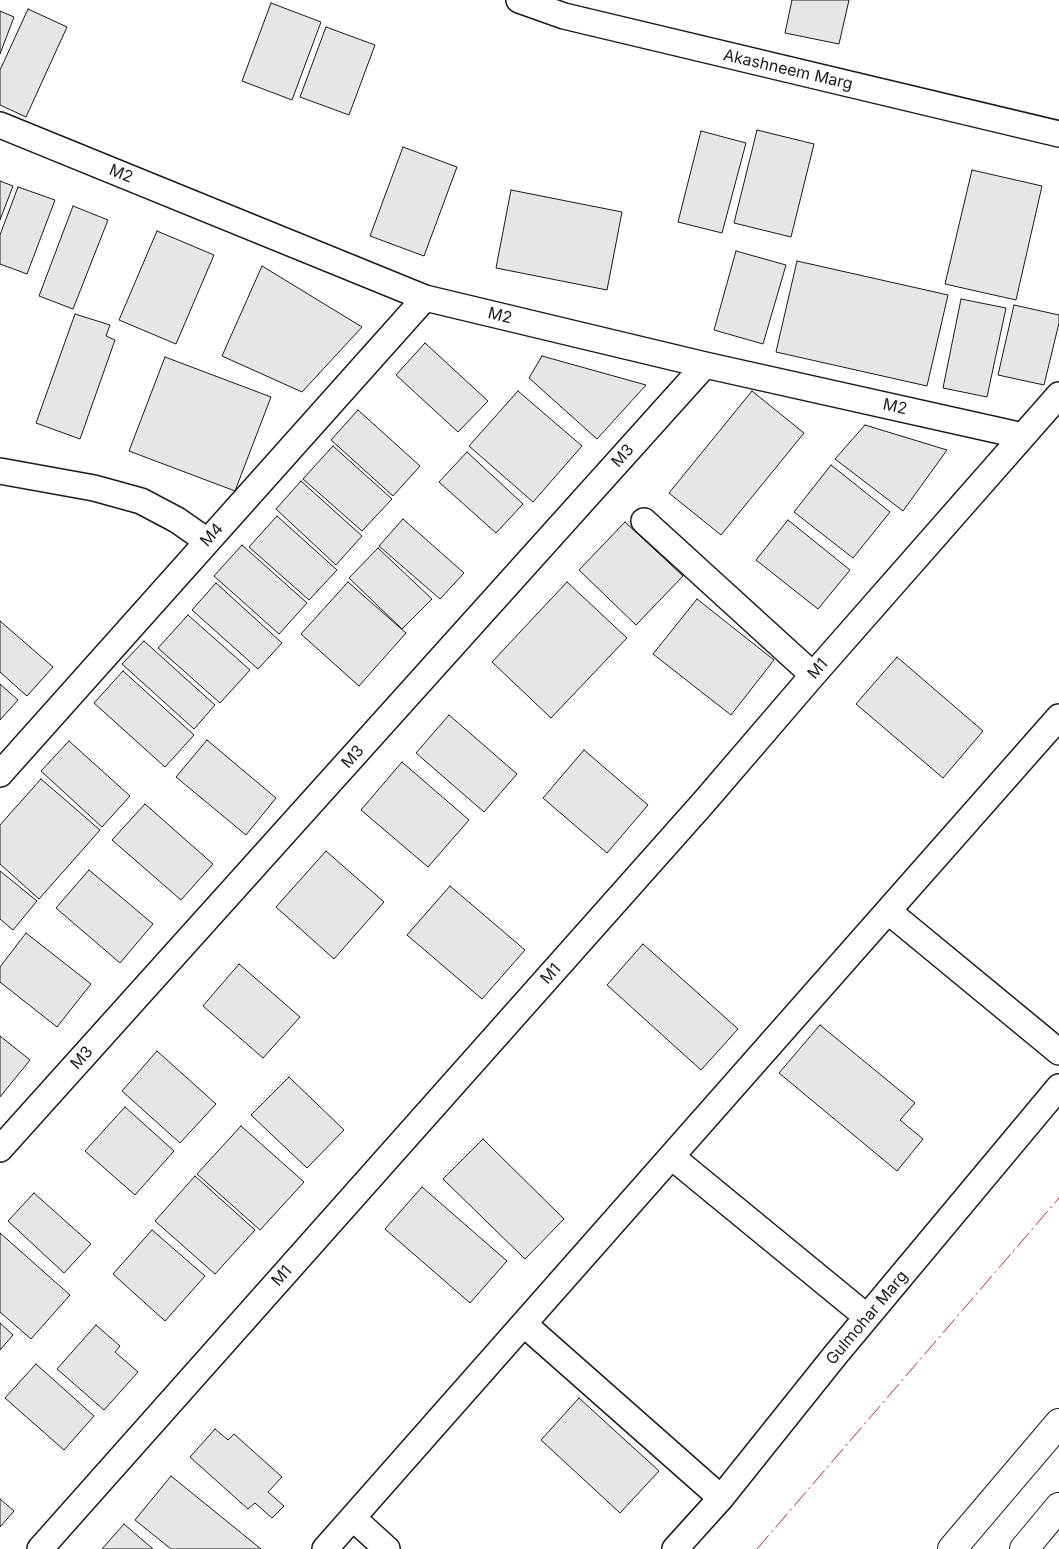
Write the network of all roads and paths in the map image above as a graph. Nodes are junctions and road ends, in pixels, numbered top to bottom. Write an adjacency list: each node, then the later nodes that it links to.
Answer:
1 (519, 0): 3 (street, Akashneem Marg)
2 (0, 125): 4 (street, M2)
3 (1059, 134)
4 (425, 298): 5 (street, M2); 10 (street, M4)
5 (705, 365): 7 (street, M2); 17 (street, M3)
6 (1059, 395): 7 (street, M1)
7 (1023, 436): 11 (street, M1)
8 (0, 471): 10 (street)
9 (644, 521): 11 (street)
10 (207, 541): 13 (street, M4)
11 (813, 675): 25 (street, M1)
12 (1059, 717): 14 (street)
13 (0, 774)
14 (888, 911): 15 (street); 18 (street)
15 (1059, 1052)
16 (1059, 1087): 19 (street, Gulmohar Marg)
17 (0, 1148)
18 (672, 1157): 19 (street); 20 (street)
19 (867, 1317): 22 (street, Gulmohar Marg)
20 (524, 1324): 22 (street); 24 (street)
21 (1059, 1423): 29 (main road)
22 (721, 1498): 28 (street, Gulmohar Marg)
23 (1059, 1507): 30 (main road)
24 (353, 1518): 26 (street); 27 (street)
25 (40, 1549)
26 (325, 1549)
27 (387, 1549)
28 (675, 1549)
29 (952, 1549)
30 (1024, 1549)

